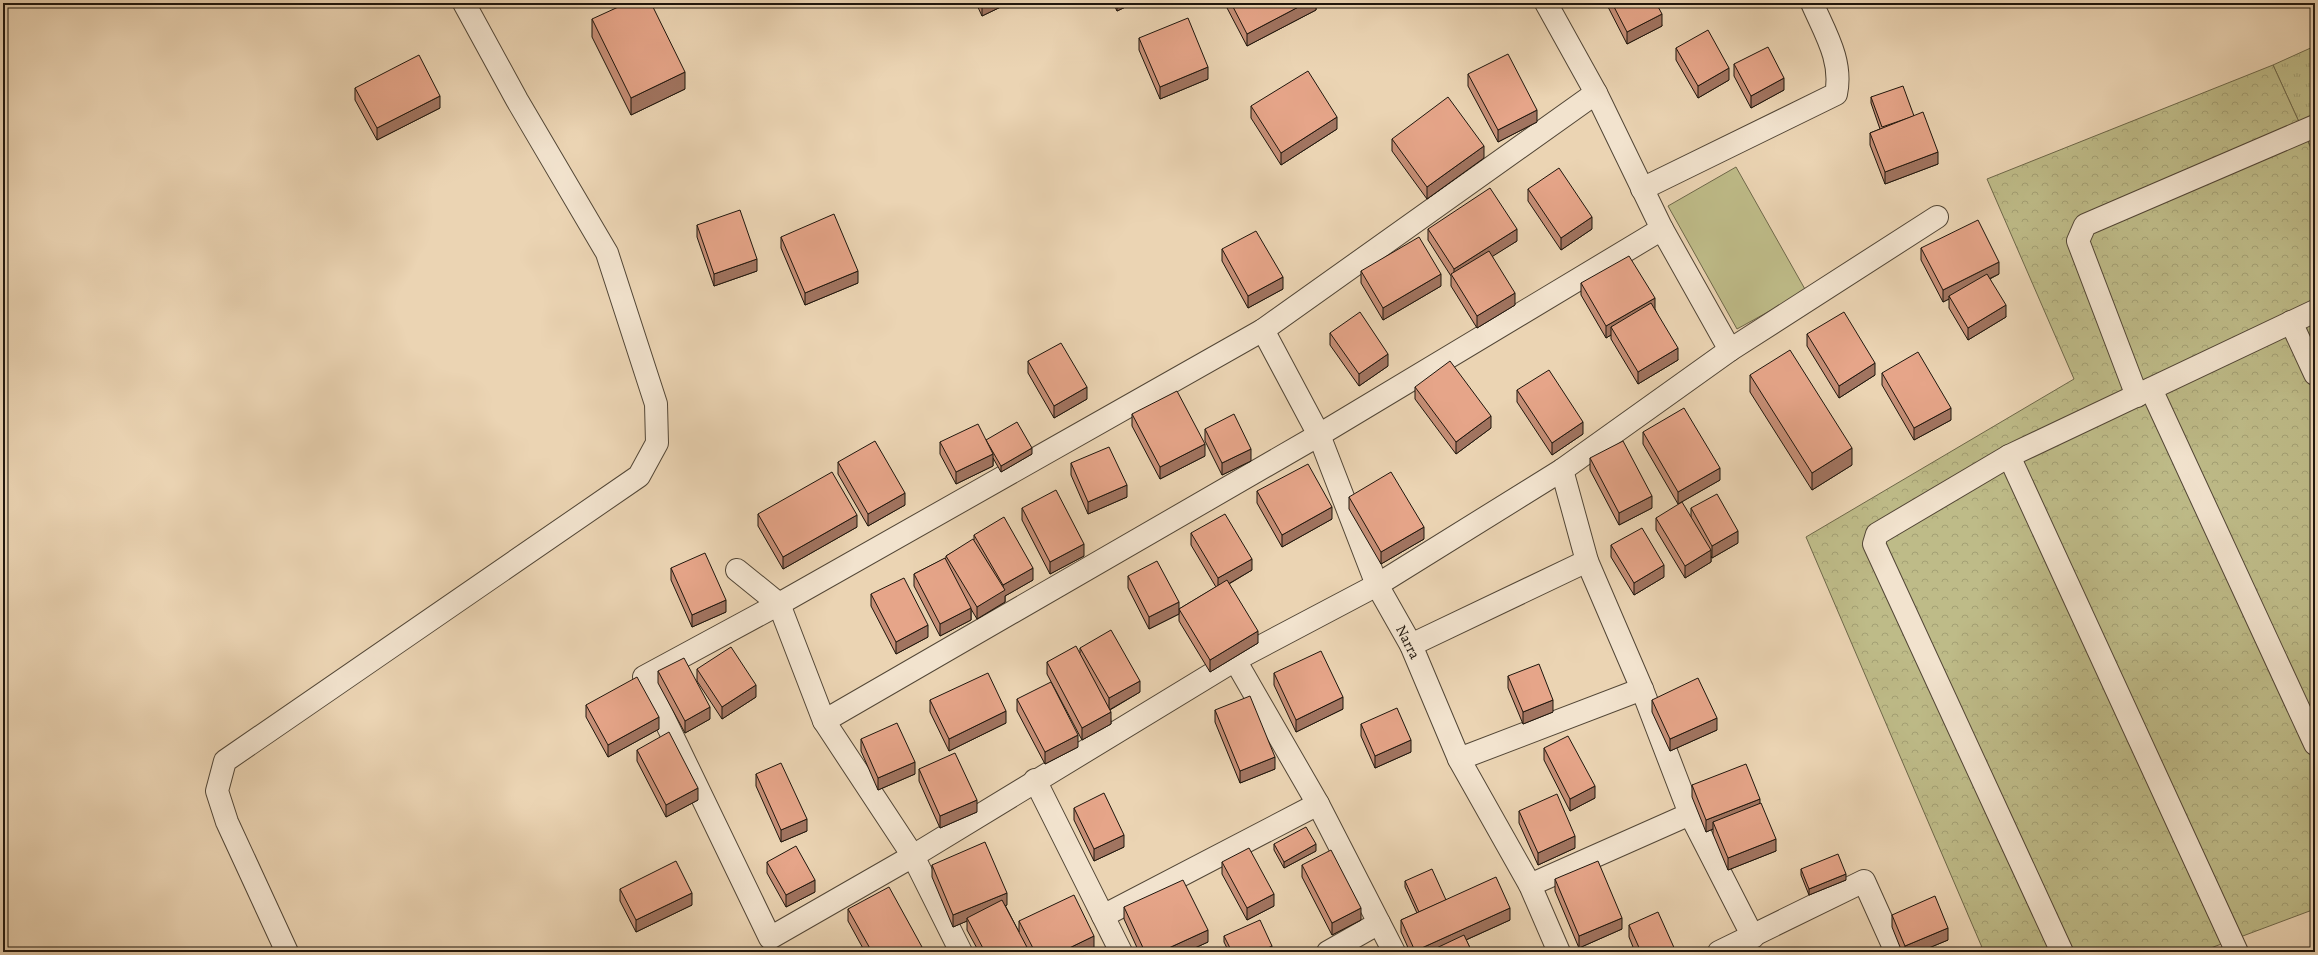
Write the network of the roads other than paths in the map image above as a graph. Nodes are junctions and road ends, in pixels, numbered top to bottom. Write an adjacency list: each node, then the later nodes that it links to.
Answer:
1 (464, 3): 36 (street)
2 (1546, 3): 4 (street)
3 (1812, 3): 6 (street)
4 (1596, 93): 6 (street); 11 (street)
5 (2315, 126): 14 (street)
6 (1642, 189): 8 (street)
7 (1937, 217): 12 (street)
8 (1662, 229): 12 (street); 15 (street)
9 (2315, 311): 10 (street)
10 (2291, 322): 13 (street); 14 (street)
11 (1263, 330): 15 (street, Narra); 21 (street)
12 (1730, 350): 17 (street)
13 (2315, 374)
14 (2144, 392): 16 (street); 26 (street)
15 (1319, 435): 20 (street, Narra); 25 (street)
16 (2009, 456): 44 (street); 45 (street)
17 (1562, 470): 18 (street); 20 (street)
18 (1588, 561): 22 (street); 24 (street)
19 (737, 570): 21 (street)
20 (1377, 585): 22 (street, Narra); 23 (street)
21 (779, 604): 25 (street); 31 (street)
22 (1411, 645): 27 (street, Narra)
23 (1235, 660): 28 (street); 29 (street)
24 (1642, 689): 27 (street); 30 (street)
25 (824, 721): 31 (street)
26 (2315, 744)
27 (1459, 759): 32 (street, Narra)
28 (1035, 780): 31 (street); 33 (street)
29 (1318, 804): 33 (street); 34 (street)
30 (1690, 814): 32 (street); 35 (street)
31 (913, 856): 37 (street)
32 (1530, 885): 41 (street, Narra)
33 (1103, 916): 38 (street)
34 (1379, 923): 39 (street); 40 (street)
35 (1753, 937): 42 (street); 43 (street)
36 (288, 952)
37 (961, 952)
38 (1121, 952)
39 (1328, 952)
40 (1394, 952)
41 (1559, 952)
42 (1719, 952)
43 (1896, 952)
44 (2062, 952)
45 (2238, 952)

